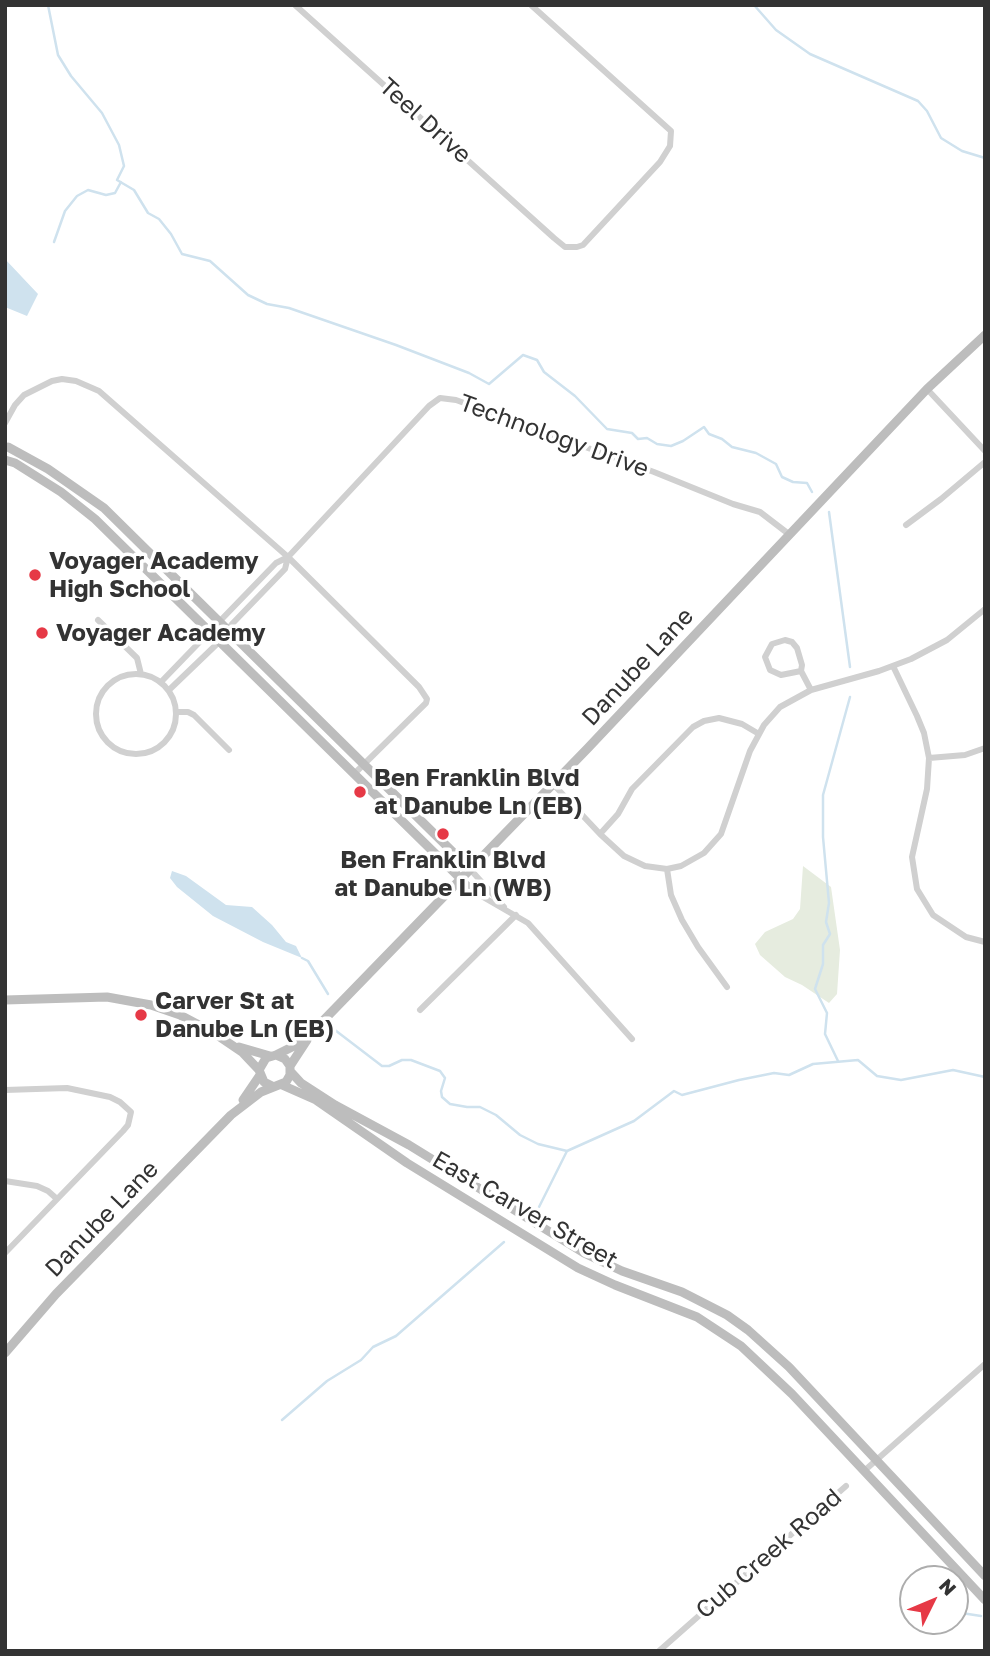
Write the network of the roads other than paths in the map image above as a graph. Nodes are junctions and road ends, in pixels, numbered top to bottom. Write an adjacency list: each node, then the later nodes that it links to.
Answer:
1 (295, 5): 2 (street, Teel Drive)
2 (531, 5)
3 (985, 335): 4 (street, Danube Lane)
4 (927, 389): 7 (street); 11 (street, Danube Lane)
5 (5, 423): 12 (street)
6 (7, 443): 8 (street); 15 (street)
7 (985, 451)
8 (5, 459): 17 (street)
9 (985, 462): 10 (street)
10 (906, 525)
11 (790, 534): 12 (street, Technology Drive); 32 (street, Danube Lane)
12 (288, 557): 15 (street, Technology Drive); 16 (street, Technology Drive); 30 (street)
13 (985, 609): 19 (street)
14 (98, 620): 21 (street)
15 (219, 622): 16 (street); 17 (street, Technology Drive)
16 (228, 630): 18 (street, Technology Drive); 30 (street)
17 (209, 631): 18 (street); 22 (street, Technology Drive)
18 (219, 642): 23 (street, Technology Drive); 31 (street)
19 (893, 666): 24 (street); 29 (street)
20 (801, 671): 20 (street); 24 (street)
21 (141, 674): 22 (street); 25 (street)
22 (161, 681): 23 (street)
23 (169, 690): 25 (street)
24 (811, 690): 26 (street)
25 (177, 712): 28 (street)
26 (759, 734): 33 (street); 35 (street)
27 (985, 748): 29 (street)
28 (229, 750)
29 (929, 758): 39 (street)
30 (364, 764): 31 (street); 34 (street)
31 (354, 774): 36 (street)
32 (553, 784): 33 (street); 34 (street, Danube Lane)
33 (600, 834): 35 (street)
34 (470, 869): 36 (street, Danube Lane); 37 (street)
35 (667, 869): 40 (street)
36 (461, 879): 37 (street); 43 (street, Danube Lane)
37 (505, 908): 38 (street)
38 (516, 915): 42 (street); 44 (street)
39 (985, 942)
40 (726, 987)
41 (5, 1000): 45 (street)
42 (420, 1010)
43 (319, 1025): 46 (street, Danube Lane); 47 (street, Danube Lane)
44 (632, 1039)
45 (231, 1044): 46 (street); 48 (street)
46 (273, 1055): 47 (street); 48 (street)
47 (290, 1069): 49 (street); 57 (street, East Carver Street)
48 (259, 1072): 49 (street); 51 (street, Danube Lane)
49 (277, 1086): 51 (street, Danube Lane); 58 (street, East Carver Street)
50 (5, 1090): 53 (street)
51 (231, 1115): 55 (street, Danube Lane)
52 (5, 1181): 53 (street)
53 (57, 1199): 54 (street)
54 (5, 1253)
55 (5, 1353)
56 (985, 1364): 57 (street, Cub Creek Road)
57 (877, 1460): 58 (street, Cub Creek Road); 60 (street, East Carver Street)
58 (864, 1471): 61 (street, East Carver Street)
59 (846, 1486): 62 (street, Cub Creek Road)
60 (985, 1576)
61 (985, 1600)
62 (659, 1651)

